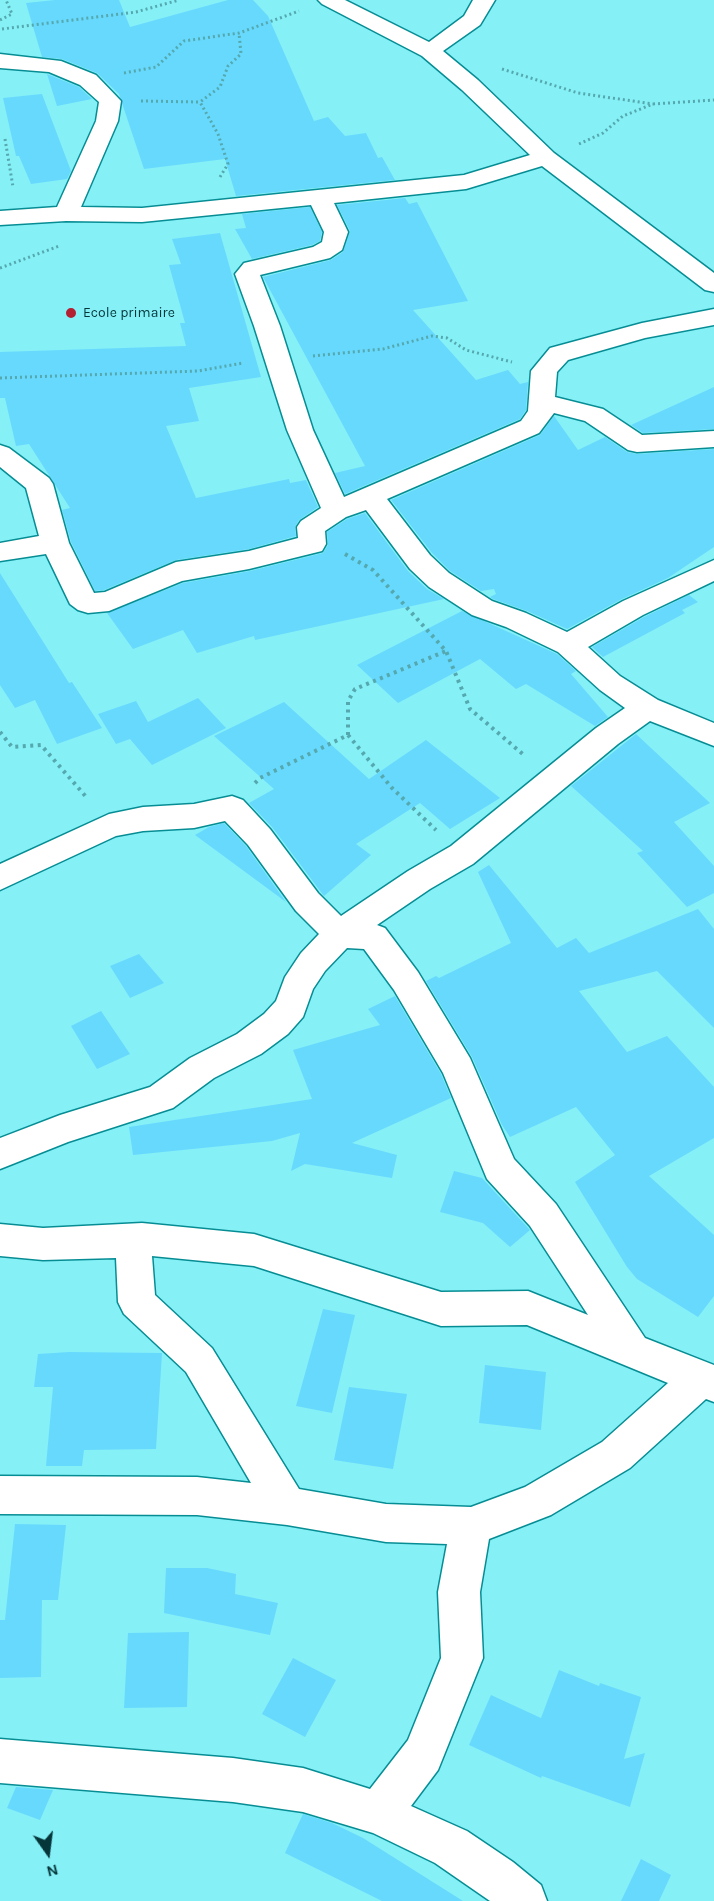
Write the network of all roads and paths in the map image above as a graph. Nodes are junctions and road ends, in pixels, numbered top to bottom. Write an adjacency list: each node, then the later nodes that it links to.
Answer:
1 (6, 0): 6 (path)
2 (179, 0): 7 (path)
3 (330, 0): 9 (street)
4 (484, 0): 9 (street)
5 (306, 8): 8 (path)
6 (0, 20)
7 (0, 29)
8 (239, 33): 12 (path); 15 (path)
9 (430, 51): 18 (street)
10 (0, 61): 12 (street)
11 (494, 67): 16 (path)
12 (88, 80): 13 (street)
13 (110, 100): 15 (path); 21 (street)
14 (714, 101): 16 (path)
15 (200, 102): 20 (path)
16 (653, 104): 18 (path)
17 (5, 139): 22 (path)
18 (546, 158): 19 (street); 23 (street)
19 (319, 197): 20 (street); 28 (street)
20 (221, 207): 21 (street)
21 (66, 214): 22 (street)
22 (8, 218)
23 (714, 285)
24 (714, 317): 25 (street)
25 (543, 402): 26 (street); 28 (street)
26 (714, 439)
27 (0, 454): 30 (street)
28 (348, 506): 29 (street); 33 (street)
29 (311, 527): 30 (street); 34 (path)
30 (55, 543): 31 (street)
31 (0, 552)
32 (714, 570): 33 (street)
33 (568, 645): 35 (street)
34 (446, 651): 37 (path); 39 (path)
35 (647, 708): 38 (street); 39 (street)
36 (0, 732): 41 (path)
37 (348, 735): 40 (path); 42 (path)
38 (714, 735)
39 (554, 779): 42 (street)
40 (232, 808): 41 (street); 44 (street)
41 (109, 826): 43 (street)
42 (462, 855): 44 (street)
43 (0, 878)
44 (339, 934): 45 (street); 48 (street)
45 (0, 1154)
46 (0, 1240): 47 (street)
47 (133, 1241): 48 (street); 51 (street)
48 (631, 1349): 49 (street)
49 (708, 1381): 52 (street)
50 (0, 1495): 51 (street)
51 (287, 1506): 52 (street)
52 (471, 1526): 54 (street)
53 (0, 1761): 54 (street)
54 (378, 1814): 55 (street)
55 (525, 1901)

